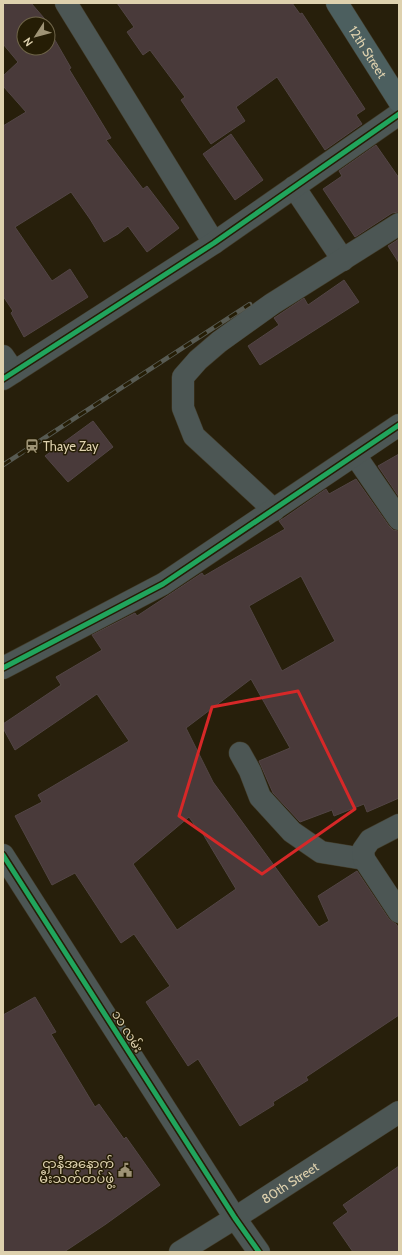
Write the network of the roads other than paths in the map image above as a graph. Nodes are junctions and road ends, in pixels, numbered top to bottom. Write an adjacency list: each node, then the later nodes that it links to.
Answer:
1 (66, 3): 7 (street)
2 (337, 3): 3 (main road, 12th Street)
3 (399, 101)
4 (399, 114): 5 (street)
5 (294, 187): 7 (street); 8 (street)
6 (399, 224): 8 (street)
7 (214, 243): 9 (street)
8 (343, 260): 12 (street)
9 (7, 369)
10 (399, 425): 11 (street)
11 (355, 455): 12 (street); 13 (street)
12 (274, 510): 14 (street)
13 (399, 519)
14 (3, 668)
15 (240, 753): 18 (street)
16 (399, 825): 18 (street)
17 (3, 855): 21 (street, ၁၁ လမ်း)
18 (364, 859): 19 (street)
19 (399, 912)
20 (399, 1112): 21 (street, 80th Street)
21 (235, 1218): 22 (street, 80th Street); 23 (street, ၁၁ လမ်း)
22 (180, 1252)
23 (259, 1252)

